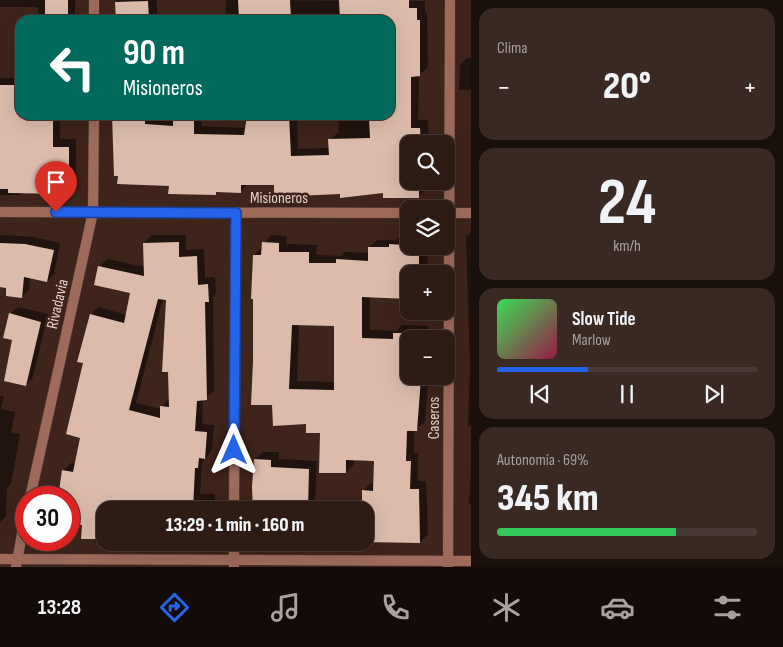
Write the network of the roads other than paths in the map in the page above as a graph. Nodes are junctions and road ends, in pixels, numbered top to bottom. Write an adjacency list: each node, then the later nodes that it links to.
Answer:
1 (94, 0): 3 (street)
2 (450, 0): 5 (street, Caseros)
3 (94, 15)
4 (94, 120): 7 (street, Rivadavia)
5 (448, 200)
6 (0, 212): 7 (street, Misioneros)
7 (94, 212): 8 (street, Misioneros); 13 (street, Rivadavia)
8 (236, 213): 9 (street, Misioneros); 14 (street)
9 (400, 213)
10 (455, 213): 11 (street)
11 (470, 213)
12 (448, 255): 20 (street, Caseros)
13 (33, 486)
14 (234, 501)
15 (234, 551): 19 (street)
16 (0, 559): 18 (street)
17 (470, 561): 20 (street)
18 (16, 563): 19 (street)
19 (234, 564): 20 (street)
20 (448, 564)

